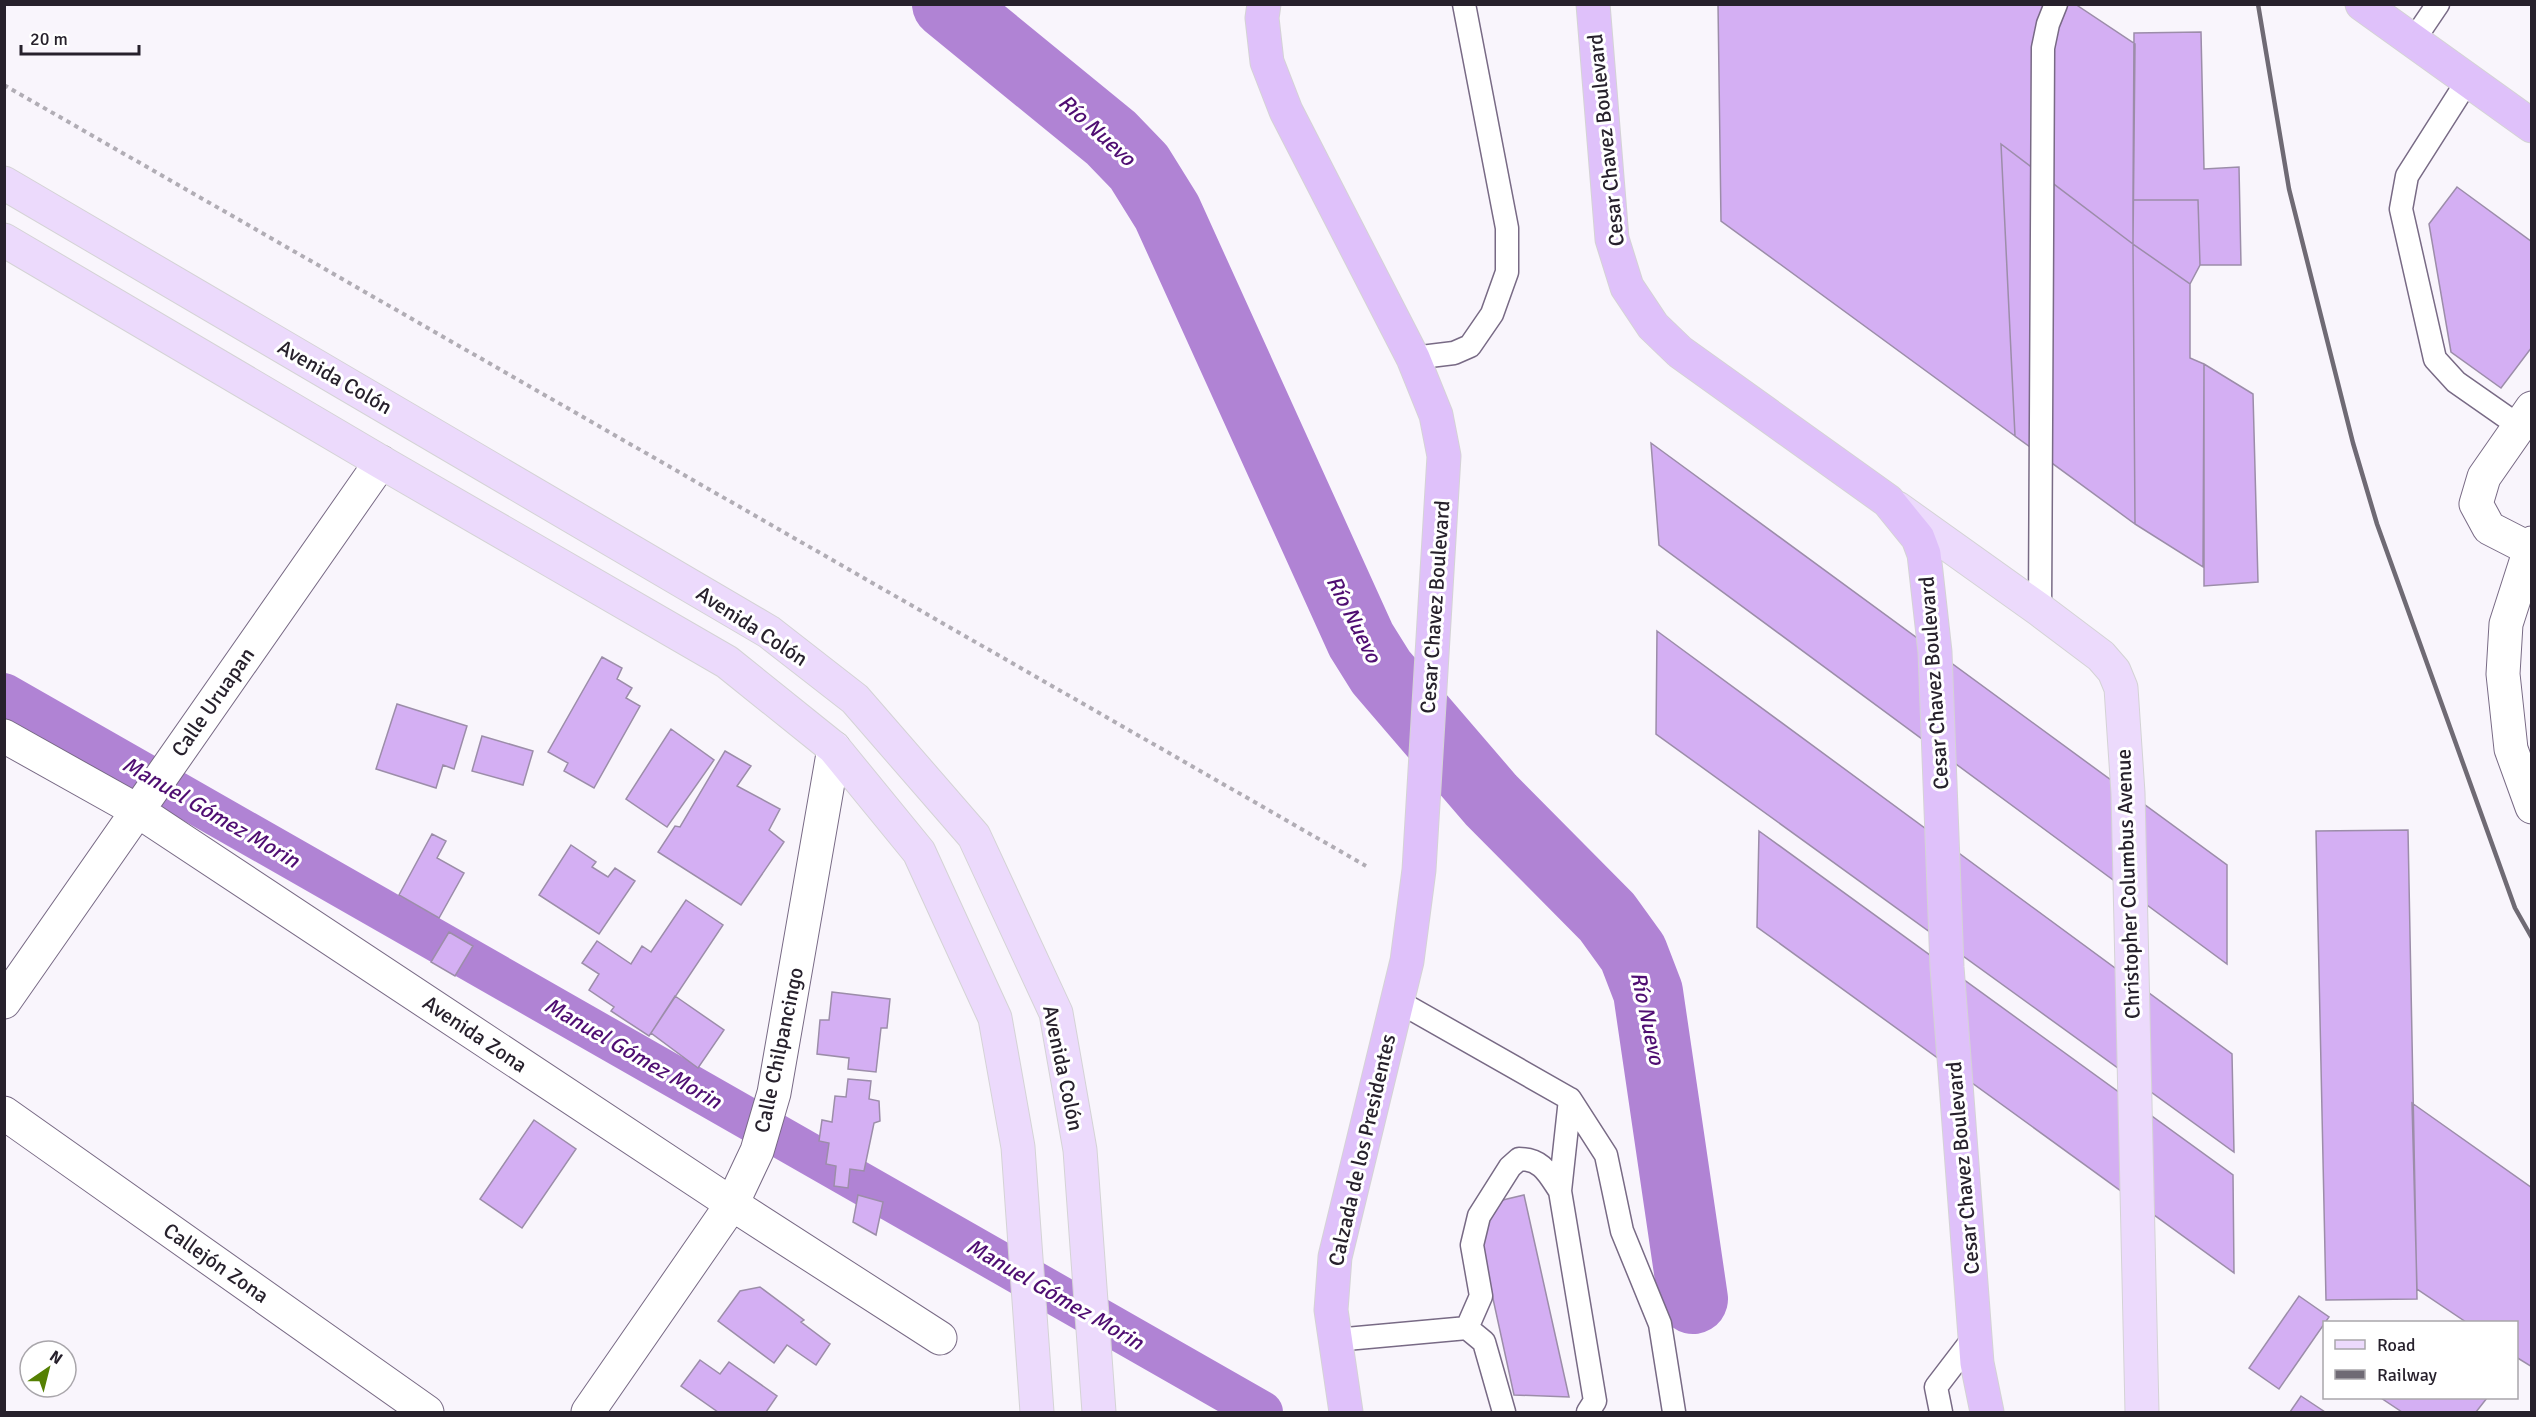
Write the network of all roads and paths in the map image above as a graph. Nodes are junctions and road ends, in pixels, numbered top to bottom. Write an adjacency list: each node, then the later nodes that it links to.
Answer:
1 (1264, 4): 13 (highway, Cesar Chavez Boulevard)
2 (1464, 4): 13 (lane)
3 (1593, 4): 16 (highway, Cesar Chavez Boulevard)
4 (2056, 4): 18 (lane)
5 (2362, 4): 7 (highway)
6 (2438, 4): 7 (lane)
7 (2413, 41): 8 (highway)
8 (2468, 80): 10 (highway); 14 (lane)
9 (4, 85): 23 (path)
10 (2532, 126)
11 (4, 183): 39 (main road, Avenida Colón)
12 (4, 240): 15 (main road, Avenida Colón)
13 (1413, 358): 24 (highway, Cesar Chavez Boulevard)
14 (2525, 417): 17 (street)
15 (381, 462): 20 (main road, Avenida Colón); 22 (street, Calle Uruapan)
16 (1888, 501): 18 (main road, Christopher Columbus Avenue); 32 (highway, Cesar Chavez Boulevard)
17 (2530, 545): 21 (street)
18 (2040, 610): 35 (main road, Christopher Columbus Avenue)
19 (4, 736): 22 (street, Avenida Zona)
20 (834, 748): 30 (street, Calle Chilpancingo); 38 (main road, Avenida Colón)
21 (2532, 807)
22 (138, 811): 26 (street, Calle Uruapan); 30 (street, Avenida Zona)
23 (1366, 866)
24 (1407, 961): 25 (highway, Calzada de los Presidentes)
25 (1396, 1000): 27 (lane); 34 (highway, Calzada de los Presidentes)
26 (4, 1002)
27 (1570, 1099): 29 (lane); 43 (lane)
28 (4, 1113): 36 (street, Callejón Zona)
29 (1560, 1191): 31 (lane); 42 (lane)
30 (732, 1204): 33 (street, Avenida Zona); 37 (street, Calle Chilpancingo)
31 (1467, 1328): 34 (lane); 41 (lane)
32 (1976, 1336): 44 (lane); 45 (highway)
33 (940, 1338)
34 (1335, 1340): 40 (highway, Calzada de los Presidentes)
35 (2141, 1397)
36 (427, 1413)
37 (588, 1413)
38 (1037, 1413)
39 (1098, 1413)
40 (1346, 1413)
41 (1504, 1413)
42 (1588, 1413)
43 (1674, 1413)
44 (1941, 1413)
45 (1987, 1413)

